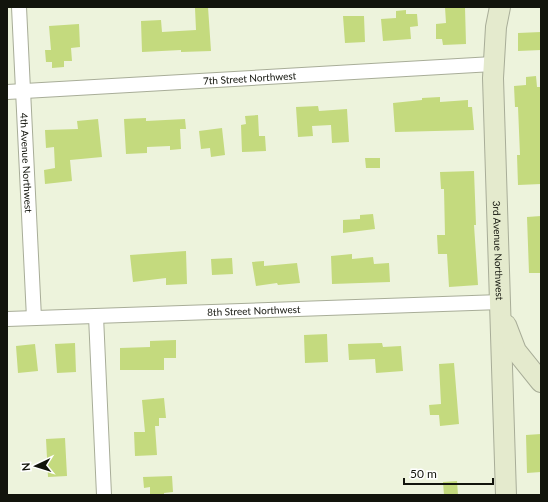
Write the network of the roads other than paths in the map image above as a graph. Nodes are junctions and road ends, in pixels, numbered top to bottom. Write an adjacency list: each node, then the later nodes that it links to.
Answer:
1 (19, 7): 4 (street, 4th Avenue Northwest)
2 (500, 7): 3 (main road, 3rd Avenue Northwest)
3 (493, 64): 4 (street, 7th Street Northwest); 6 (main road, 3rd Avenue Northwest)
4 (24, 91): 5 (street, 7th Street Northwest); 8 (street, 4th Avenue Northwest)
5 (7, 92)
6 (501, 302): 7 (street, 8th Street Northwest); 10 (main road); 12 (main road, 3rd Avenue Northwest)
7 (96, 316): 8 (street, 8th Street Northwest); 11 (street)
8 (34, 318): 9 (street, 8th Street Northwest)
9 (7, 319)
10 (541, 382)
11 (104, 495)
12 (506, 495)

